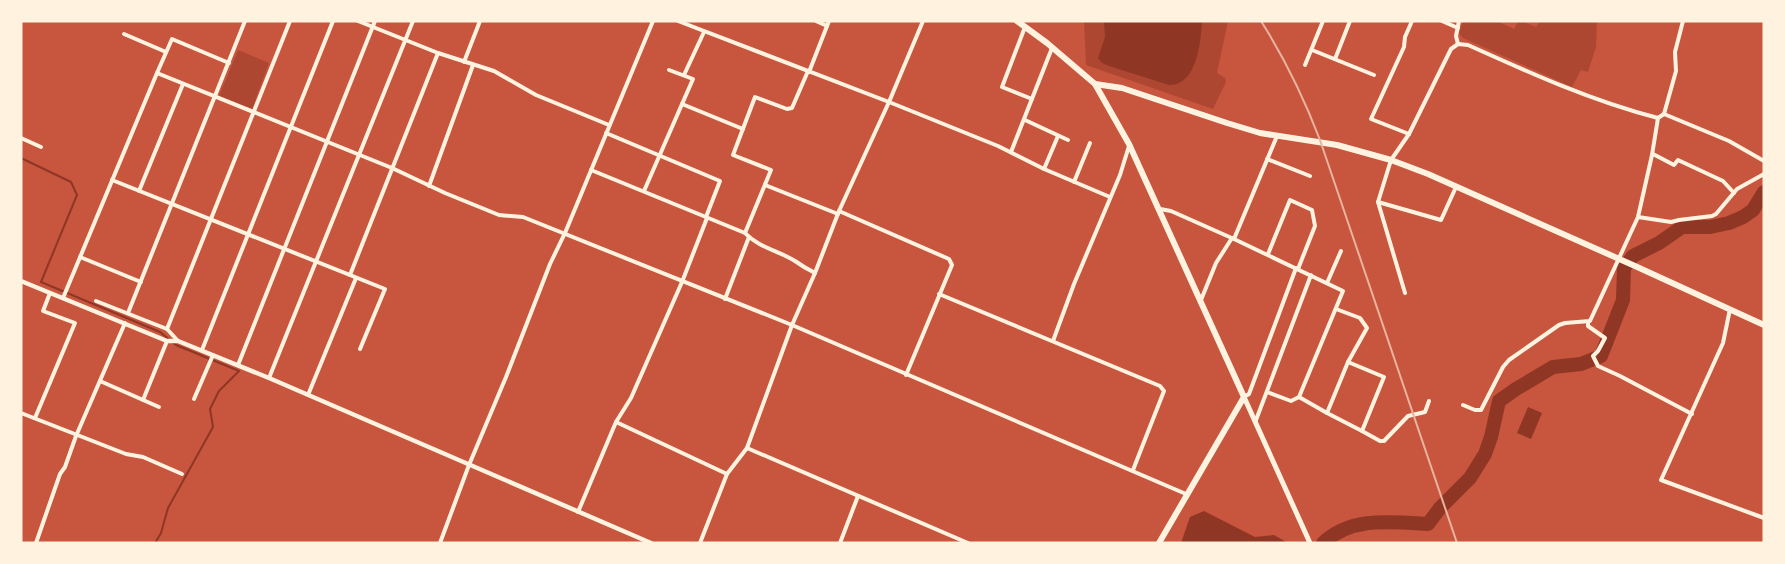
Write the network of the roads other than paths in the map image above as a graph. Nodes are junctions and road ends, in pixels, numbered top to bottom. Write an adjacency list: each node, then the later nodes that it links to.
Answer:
1 (245, 21): 33 (street)
2 (290, 21): 47 (street)
3 (333, 21): 52 (street)
4 (358, 21): 20 (street)
5 (375, 21): 20 (street)
6 (413, 21): 25 (street)
7 (480, 21): 32 (street)
8 (653, 21): 51 (street)
9 (678, 21): 23 (street)
10 (816, 21): 19 (street)
11 (923, 21): 45 (street)
12 (1017, 21): 21 (highway)
13 (1323, 21): 28 (street)
14 (1350, 21): 31 (street)
15 (1412, 21): 55 (street)
16 (1442, 21): 22 (street)
17 (1460, 21): 22 (street)
18 (1683, 21): 48 (street)
19 (828, 23): 37 (street)
20 (373, 27): 25 (street); 60 (street)
21 (1025, 27): 27 (highway); 44 (street)
22 (1458, 28): 26 (street)
23 (704, 32): 37 (street); 39 (street)
24 (124, 34): 29 (street)
25 (405, 40): 30 (street); 66 (street)
26 (1458, 44): 49 (street); 55 (street)
27 (1052, 48): 42 (highway); 44 (street)
28 (1312, 50): 31 (street); 35 (street)
29 (166, 52): 33 (street); 38 (street)
30 (438, 53): 32 (street); 71 (street)
31 (1335, 59): 40 (street)
32 (464, 62): 34 (street)
33 (229, 63): 43 (street)
34 (473, 65): 51 (street); 79 (street)
35 (1305, 65)
36 (669, 69): 39 (street)
37 (809, 71): 45 (street); 53 (street)
38 (157, 74): 41 (street); 76 (street)
39 (684, 75): 46 (street)
40 (1374, 75)
41 (183, 84): 43 (street); 81 (street)
42 (1095, 84): 57 (highway); 62 (highway)
43 (215, 97): 47 (street); 86 (street)
44 (1032, 99): 50 (street)
45 (889, 102): 64 (street); 88 (street)
46 (682, 104): 53 (street); 67 (street)
47 (253, 113): 52 (street); 91 (street)
48 (1664, 114): 49 (street); 70 (street)
49 (1658, 118): 65 (street)
50 (1024, 120): 56 (street); 64 (street)
51 (609, 125): 54 (street)
52 (290, 128): 60 (street); 93 (street)
53 (743, 129): 78 (street)
54 (606, 133): 67 (street); 73 (street)
55 (1409, 134): 69 (street)
56 (1058, 136): 59 (street); 72 (street)
57 (1277, 136): 68 (street); 69 (highway)
58 (21, 138): 63 (street)
59 (1068, 140)
60 (327, 142): 66 (street); 96 (street)
61 (1090, 143): 77 (street)
62 (1130, 144): 84 (street); 87 (highway)
63 (41, 147)
64 (1011, 152): 72 (street)
65 (1653, 154): 83 (street); 90 (street)
66 (360, 155): 71 (street); 101 (street)
67 (659, 155): 82 (street); 89 (street)
68 (1267, 159): 75 (street); 95 (street)
69 (1391, 160): 80 (highway); 85 (street)
70 (1764, 161)
71 (392, 168): 79 (street); 104 (street)
72 (1044, 169): 77 (street)
73 (591, 170): 82 (street); 92 (street)
74 (1764, 174): 83 (street)
75 (1310, 176)
76 (112, 180): 81 (street); 99 (street)
77 (1074, 182): 84 (street)
78 (765, 185): 88 (street); 94 (street)
79 (429, 186): 92 (street)
80 (1456, 186): 85 (street); 100 (highway)
81 (140, 191): 86 (street)
82 (644, 191): 89 (street)
83 (1734, 193): 90 (street)
84 (1110, 197): 128 (street)
85 (1378, 202): 112 (street)
86 (172, 205): 91 (street); 108 (street)
87 (1160, 209): 95 (street); 117 (highway)
88 (838, 212): 103 (street); 113 (street)
89 (706, 217): 94 (street); 109 (street)
90 (1638, 217): 100 (street)
91 (210, 220): 93 (street); 125 (street)
92 (565, 233): 109 (street); 155 (street)
93 (247, 235): 96 (street); 130 (street)
94 (747, 235): 103 (street); 115 (street)
95 (1233, 238): 98 (street); 117 (street)
96 (284, 249): 101 (street); 133 (street)
97 (1341, 251): 110 (street)
98 (1268, 254): 102 (street); 102 (street)
99 (80, 257): 108 (street); 114 (street)
100 (1618, 258): 119 (highway); 121 (street)
101 (316, 262): 104 (street); 135 (street)
102 (1297, 268): 105 (street); 139 (street)
103 (815, 273): 123 (street)
104 (350, 275): 106 (street)
105 (1311, 275): 110 (street); 137 (street)
106 (356, 278): 129 (street); 138 (street)
107 (21, 281): 111 (street)
108 (141, 282): 120 (street)
109 (682, 282): 115 (street); 151 (street)
110 (1327, 283): 118 (street)
111 (50, 293): 114 (street); 149 (street)
112 (1405, 293)
113 (939, 294): 128 (street); 134 (street)
114 (63, 298): 122 (street)
115 (725, 299): 123 (street)
116 (96, 301): 120 (street)
117 (1201, 301): 139 (highway)
118 (1336, 309): 132 (street); 140 (street)
119 (1730, 309): 124 (highway); 148 (street)
120 (128, 313): 125 (street)
121 (1587, 322): 144 (street); 148 (street)
122 (125, 323): 126 (street); 136 (street)
123 (792, 324): 134 (street); 154 (street)
124 (1764, 325)
125 (167, 329): 127 (street)
126 (167, 340): 127 (street); 142 (street)
127 (178, 341): 130 (street)
128 (1053, 341): 156 (street)
129 (360, 349)
130 (202, 350): 131 (street)
131 (213, 355): 133 (street); 141 (street)
132 (1348, 362): 147 (street); 152 (street)
133 (238, 365): 135 (street)
134 (906, 375): 156 (street)
135 (270, 378): 138 (street)
136 (100, 381): 142 (street); 153 (street)
137 (1267, 392): 140 (street); 150 (street)
138 (308, 395): 155 (street)
139 (1244, 397): 150 (main road); 159 (highway)
140 (1299, 397): 147 (street)
141 (194, 399)
142 (144, 400): 145 (street)
143 (1429, 401): 152 (street)
144 (1463, 405)
145 (159, 407)
146 (21, 413): 149 (street)
147 (1327, 413): 152 (street)
148 (1692, 414): 162 (street)
149 (35, 418): 153 (street)
150 (1256, 420): 170 (main road)
151 (616, 423): 158 (street); 161 (street)
152 (1362, 431)
153 (76, 436): 157 (street); 163 (street)
154 (747, 448): 158 (street); 160 (street)
155 (469, 465): 161 (street); 164 (street)
156 (1133, 470): 159 (street)
157 (182, 474)
158 (727, 474): 166 (street)
159 (1186, 494): 169 (highway)
160 (858, 496): 167 (street); 168 (street)
161 (577, 513): 165 (street)
162 (1764, 518)
163 (36, 543)
164 (440, 543)
165 (651, 543)
166 (700, 543)
167 (840, 543)
168 (968, 543)
169 (1159, 543)
170 (1310, 543)

